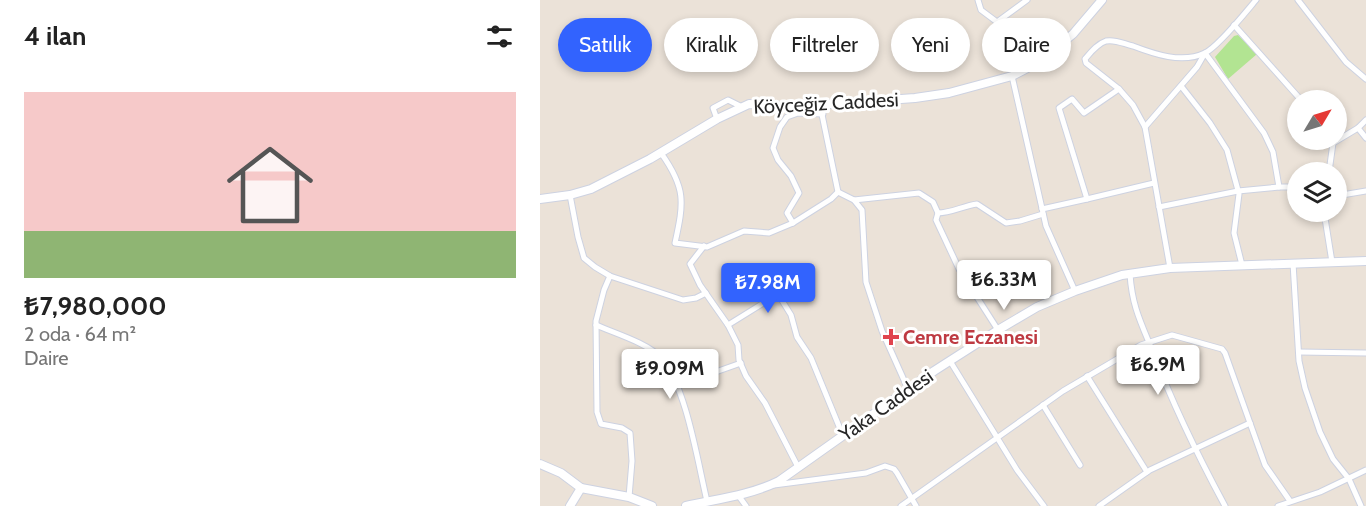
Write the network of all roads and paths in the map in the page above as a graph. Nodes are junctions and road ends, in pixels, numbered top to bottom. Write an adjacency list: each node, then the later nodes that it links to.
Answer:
1 (978, 0): 2 (street)
2 (1027, 0)
3 (1102, 0): 10 (street, Köyceğiz Caddesi)
4 (1256, 0): 6 (street)
5 (1299, 0): 9 (street)
6 (1234, 25): 7 (street); 14 (street)
7 (1205, 53): 12 (street); 13 (street); 23 (street)
8 (1366, 67): 9 (street)
9 (1359, 73): 11 (street)
10 (1012, 76): 15 (street, Köyceğiz Caddesi); 34 (street)
11 (1366, 79)
12 (1181, 86): 17 (street); 25 (street)
13 (1119, 88): 17 (street); 31 (street)
14 (1293, 90)
15 (821, 110): 21 (street, Köyceğiz Caddesi); 27 (street); 37 (street)
16 (1366, 120): 18 (street)
17 (1145, 127): 22 (street)
18 (1358, 128): 19 (street); 20 (street)
19 (1347, 134)
20 (1366, 138)
21 (661, 153): 29 (street, Köyceğiz Caddesi); 38 (street)
22 (1154, 183): 31 (street); 33 (street)
23 (1279, 188): 24 (street); 25 (street)
24 (1287, 188)
25 (1238, 191): 33 (street); 42 (street)
26 (1366, 191): 28 (street)
27 (838, 192): 32 (street); 37 (street)
28 (1347, 194)
29 (570, 195): 30 (street, Köyceğiz Caddesi); 45 (street)
30 (540, 199)
31 (1087, 199): 34 (street)
32 (854, 200): 35 (street); 60 (street)
33 (1159, 207): 43 (street)
34 (1043, 212): 35 (street); 47 (street)
35 (938, 213): 52 (street)
36 (1326, 222): 40 (street)
37 (793, 223): 38 (street)
38 (704, 246): 48 (street)
39 (1366, 261): 40 (street, Yaka Caddesi)
40 (1332, 262): 41 (street, Yaka Caddesi)
41 (1293, 263): 42 (street, Yaka Caddesi); 54 (street)
42 (1242, 265): 43 (street, Yaka Caddesi)
43 (1170, 268): 44 (street, Yaka Caddesi)
44 (1130, 274): 47 (street, Yaka Caddesi); 53 (street)
45 (610, 276): 48 (street); 50 (street)
46 (794, 282): 49 (street)
47 (1075, 291): 52 (street, Yaka Caddesi)
48 (706, 293): 51 (street)
49 (778, 294): 51 (street); 63 (street)
50 (596, 325): 59 (street); 75 (street)
51 (728, 325): 57 (street)
52 (998, 330): 56 (street, Yaka Caddesi)
53 (1149, 342): 58 (street); 62 (street); 65 (street)
54 (1299, 352): 55 (street); 71 (street)
55 (1366, 355)
56 (950, 361): 60 (street, Yaka Caddesi); 64 (street)
57 (741, 363): 59 (street); 68 (street)
58 (1087, 376): 61 (street); 70 (street)
59 (676, 386): 77 (street)
60 (908, 389): 63 (street, Yaka Caddesi)
61 (1043, 405): 64 (street); 67 (street)
62 (1250, 423): 65 (street); 78 (street)
63 (843, 436): 68 (street, Yaka Caddesi)
64 (996, 437): 76 (street); 85 (street)
65 (1196, 449): 70 (street); 87 (street)
66 (540, 464): 73 (street)
67 (1080, 465)
68 (798, 467): 72 (street, Yaka Caddesi)
69 (1366, 470): 71 (street)
70 (1147, 472): 86 (street)
71 (1349, 479): 78 (street); 89 (street)
72 (770, 486): 74 (street, Yaka Caddesi); 76 (street)
73 (581, 488): 75 (street); 79 (street)
74 (738, 495): 77 (street, Yaka Caddesi); 82 (street)
75 (629, 497): 80 (street)
76 (911, 499): 83 (street); 84 (street)
77 (707, 501): 81 (street, Yaka Caddesi)
78 (1290, 501): 88 (street)
79 (570, 506)
80 (652, 506)
81 (686, 506)
82 (746, 506)
83 (901, 506)
84 (916, 506)
85 (1044, 506)
86 (1099, 506)
87 (1225, 506)
88 (1278, 506)
89 (1361, 506)

